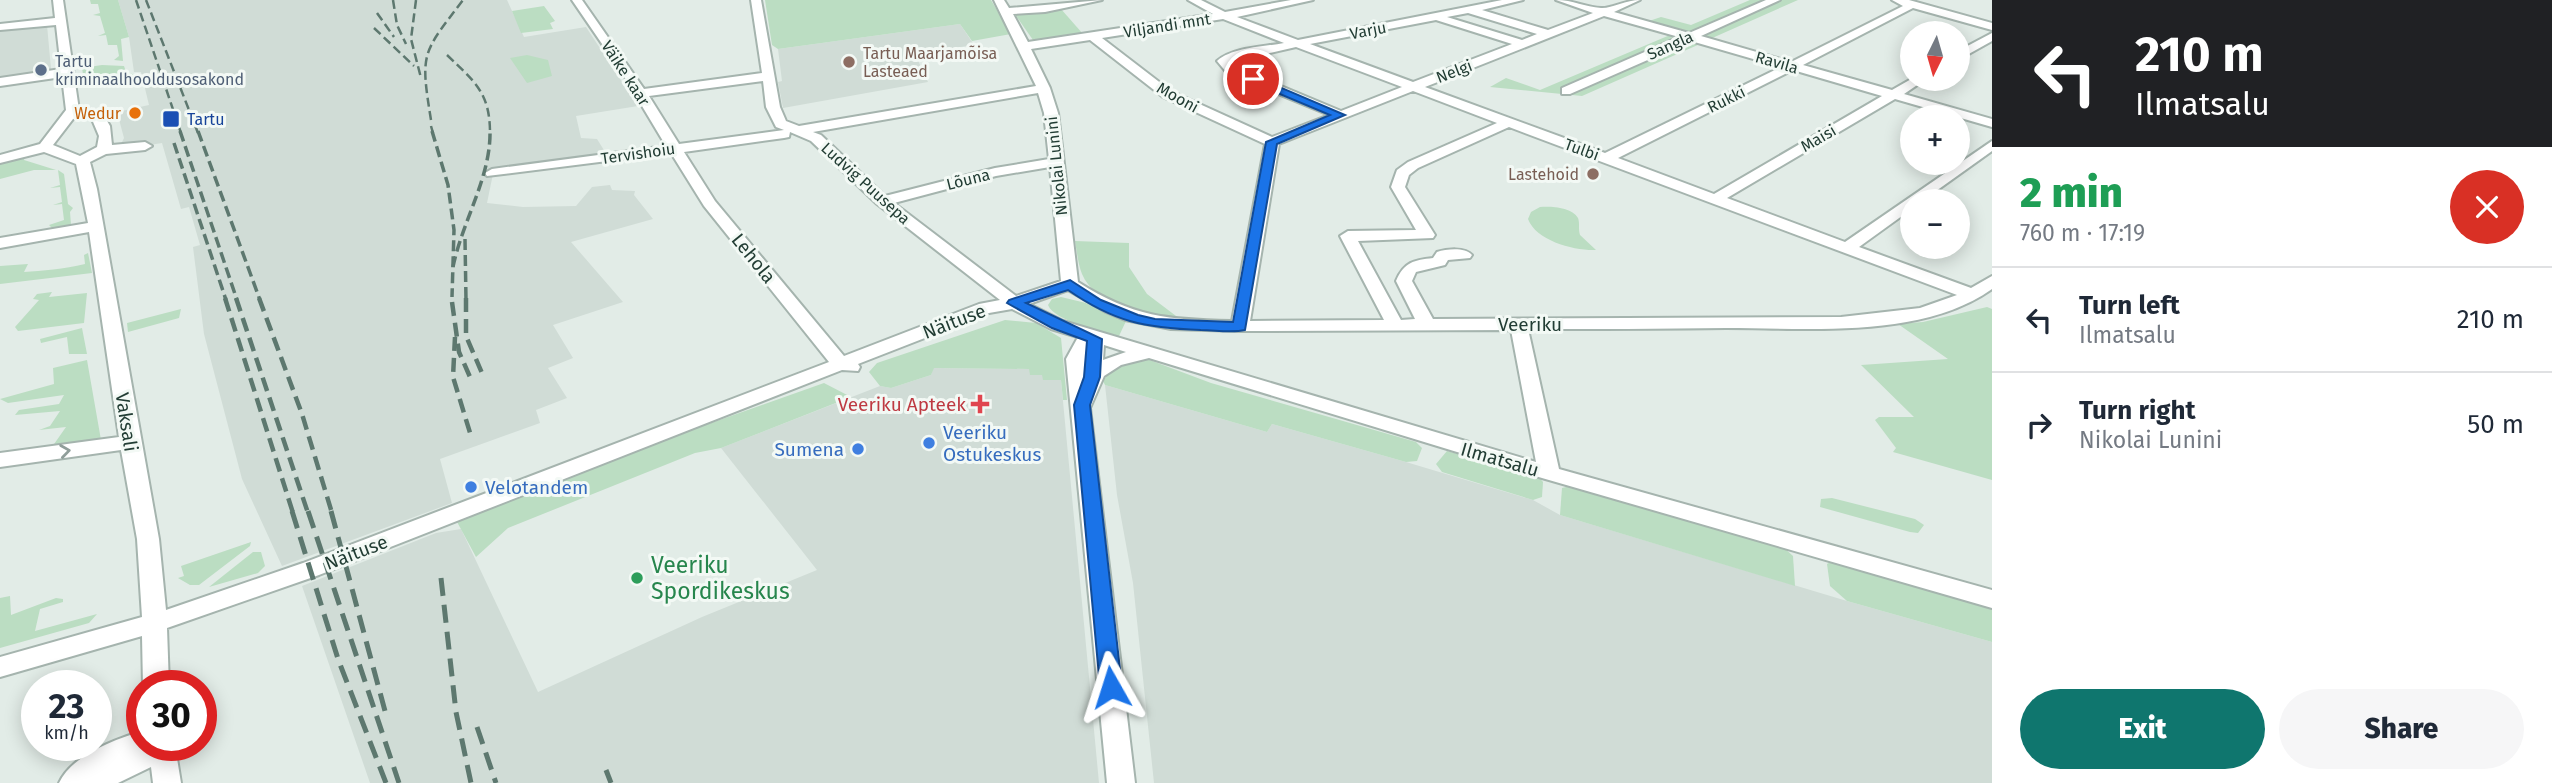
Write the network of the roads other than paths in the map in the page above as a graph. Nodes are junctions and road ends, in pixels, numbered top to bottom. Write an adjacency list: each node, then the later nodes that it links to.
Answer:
1 (58, 0): 18 (street)
2 (577, 0): 37 (street, Väike kaar)
3 (756, 0): 31 (street, Ludvig Puusepa)
4 (999, 0): 14 (street, Nikolai Lunini)
5 (1097, 0): 14 (street)
6 (1193, 0): 16 (street, Tulbi)
7 (1308, 0): 16 (street, Viljandi mnt)
8 (1518, 0): 13 (street, Varju)
9 (1561, 0): 15 (street, Ravila)
10 (1635, 0): 15 (street, Nelgi)
11 (1774, 0): 23 (street, Sangla)
12 (1900, 1): 20 (street); 29 (street, Rukki)
13 (1469, 10): 17 (street, Varju); 21 (street)
14 (1006, 11): 27 (street, Nikolai Lunini)
15 (1604, 12): 21 (street, Nelgi); 23 (street, Ravila)
16 (1224, 16): 22 (street, Viljandi mnt); 25 (street, Tulbi)
17 (1432, 18): 25 (street, Varju); 26 (street)
18 (60, 21): 19 (street); 30 (street)
19 (0, 27)
20 (1992, 27)
21 (1548, 34): 26 (street, Nelgi)
22 (1093, 36): 27 (street, Viljandi mnt); 45 (street, Mooni)
23 (1690, 36): 29 (street, Ravila); 36 (street, Sangla)
24 (1992, 36): 28 (street)
25 (1298, 44): 33 (street, Tulbi); 40 (street, Varju)
26 (1523, 44): 33 (street, Nelgi)
27 (1025, 46): 34 (street, Nikolai Lunini)
28 (1970, 49)
29 (1791, 66): 38 (street, Ravila); 51 (street, Rukki)
30 (68, 72): 32 (street); 39 (street)
31 (769, 76): 37 (street); 43 (street, Ludvig Puusepa)
32 (0, 82)
33 (1412, 87): 40 (street, Nelgi); 41 (street, Tulbi)
34 (1044, 88): 43 (street); 54 (street, Nikolai Lunini)
35 (1900, 90): 38 (street, Maisi)
36 (1566, 91)
37 (639, 93): 49 (street, Väike kaar)
38 (1892, 95): 42 (street, Ravila); 56 (street, Maisi)
39 (72, 115): 48 (street); 50 (street)
40 (1340, 115): 45 (street, Nelgi)
41 (1510, 122): 51 (street, Tulbi); 62 (street)
42 (1992, 124)
43 (800, 130): 57 (street, Ludvig Puusepa)
44 (784, 134): 49 (street, Tervishoiu)
45 (1272, 142): 74 (street)
46 (1992, 145): 60 (street)
47 (145, 146): 50 (street)
48 (45, 147): 52 (street); 53 (street)
49 (673, 148): 55 (street, Tervishoiu); 79 (street, Lehola)
50 (103, 150): 53 (street)
51 (1607, 158): 56 (street, Tulbi)
52 (0, 159)
53 (82, 161): 58 (street, Vaksali)
54 (1056, 162): 57 (street, Lõuna); 65 (street, Nikolai Lunini)
55 (492, 173)
56 (1717, 198): 60 (street, Tulbi)
57 (882, 201): 66 (street, Ludvig Puusepa)
58 (96, 226): 59 (street); 82 (street, Vaksali)
59 (0, 243)
60 (1848, 247): 67 (street, Tulbi)
61 (1464, 255): 63 (street)
62 (1372, 281): 63 (street); 71 (street)
63 (1404, 281): 70 (street)
64 (1992, 281): 67 (street, Veeriku)
65 (1070, 284): 68 (street); 74 (street, Veeriku)
66 (995, 288): 68 (street, Ludvig Puusepa); 69 (street)
67 (1973, 295): 72 (street, Veeriku)
68 (1014, 303): 69 (street, Näituse); 73 (street, Ilmatsalu); 75 (street, Näituse)
69 (985, 308): 79 (street, Näituse)
70 (1426, 323): 71 (street, Veeriku); 72 (street, Veeriku)
71 (1395, 324): 74 (street, Veeriku)
72 (1517, 324): 84 (street)
73 (1057, 325): 75 (street); 76 (street, Ilmatsalu); 78 (street)
74 (1240, 326)
75 (955, 329): 79 (street, Näituse)
76 (1095, 339): 77 (street, Ilmatsalu); 78 (street); 80 (street)
77 (1153, 356): 80 (street); 84 (street, Ilmatsalu)
78 (1075, 359): 81 (street)
79 (845, 369): 86 (street, Näituse)
80 (1092, 377): 81 (street)
81 (1082, 405): 95 (street)
82 (130, 442): 83 (street, one-way to 82); 86 (street, Vaksali)
83 (0, 460)
84 (1549, 473): 85 (street, Ilmatsalu)
85 (1992, 599)
86 (154, 622): 87 (street, Näituse); 88 (street, Vaksali)
87 (0, 667)
88 (156, 670)
89 (126, 754): 92 (street)
90 (129, 761): 93 (street)
91 (160, 761): 94 (street)
92 (73, 783)
93 (91, 783)
94 (167, 783)
95 (1121, 783)

